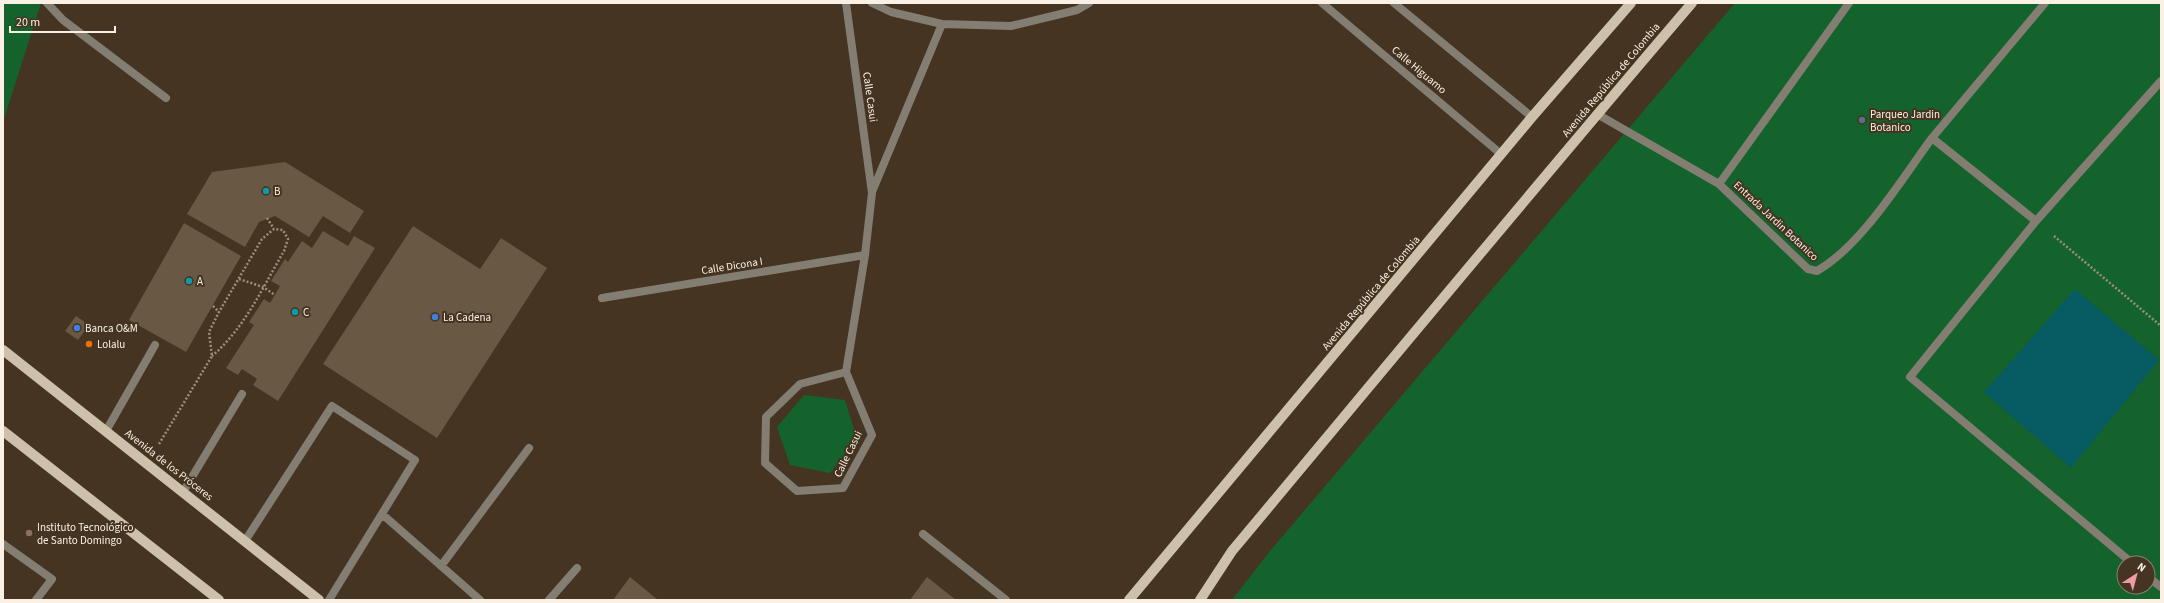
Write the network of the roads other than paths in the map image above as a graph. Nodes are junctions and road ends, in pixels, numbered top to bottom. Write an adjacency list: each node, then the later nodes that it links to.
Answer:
1 (47, 3): 13 (street)
2 (846, 3): 19 (street, Calle Casui)
3 (872, 3): 11 (street)
4 (1089, 3): 11 (street)
5 (1322, 3): 17 (street, Calle Higuamo)
6 (1394, 3): 15 (street)
7 (1631, 3): 15 (main road, Avenida República de Colombia)
8 (1692, 3): 14 (main road, Avenida República de Colombia)
9 (1849, 3): 18 (street)
10 (2045, 3): 16 (street)
11 (942, 24): 19 (street, Calle Casui)
12 (2161, 81): 20 (street)
13 (166, 98)
14 (1597, 114): 18 (street, Entrada Jardin Botanico); 46 (main road, Avenida República de Colombia)
15 (1532, 117): 17 (main road, Avenida República de Colombia)
16 (1932, 138): 18 (street, Entrada Jardin Botanico); 20 (street)
17 (1501, 154): 45 (main road, Avenida República de Colombia)
18 (1719, 184)
19 (872, 193): 21 (street, Calle Casui)
20 (2036, 221): 35 (street)
21 (865, 255): 22 (street, Calle Dicona I); 25 (street, Calle Casui)
22 (602, 298)
23 (155, 345): 27 (street)
24 (3, 350): 27 (main road, Avenida de los Próceres)
25 (846, 372): 25 (street, Calle Casui)
26 (242, 394): 30 (street)
27 (106, 430): 30 (main road, Avenida de los Próceres)
28 (3, 431): 39 (main road)
29 (529, 448): 36 (street)
30 (183, 492): 33 (main road, Avenida de los Próceres)
31 (382, 514): 33 (street); 36 (street); 41 (street)
32 (923, 534): 44 (street)
33 (245, 541): 40 (main road, Avenida de los Próceres)
34 (3, 544): 38 (street)
35 (2122, 555)
36 (441, 566): 42 (street)
37 (578, 568): 43 (street)
38 (36, 600)
39 (219, 600)
40 (319, 600)
41 (329, 600)
42 (480, 600)
43 (549, 600)
44 (1006, 600)
45 (1130, 600)
46 (1200, 600)

